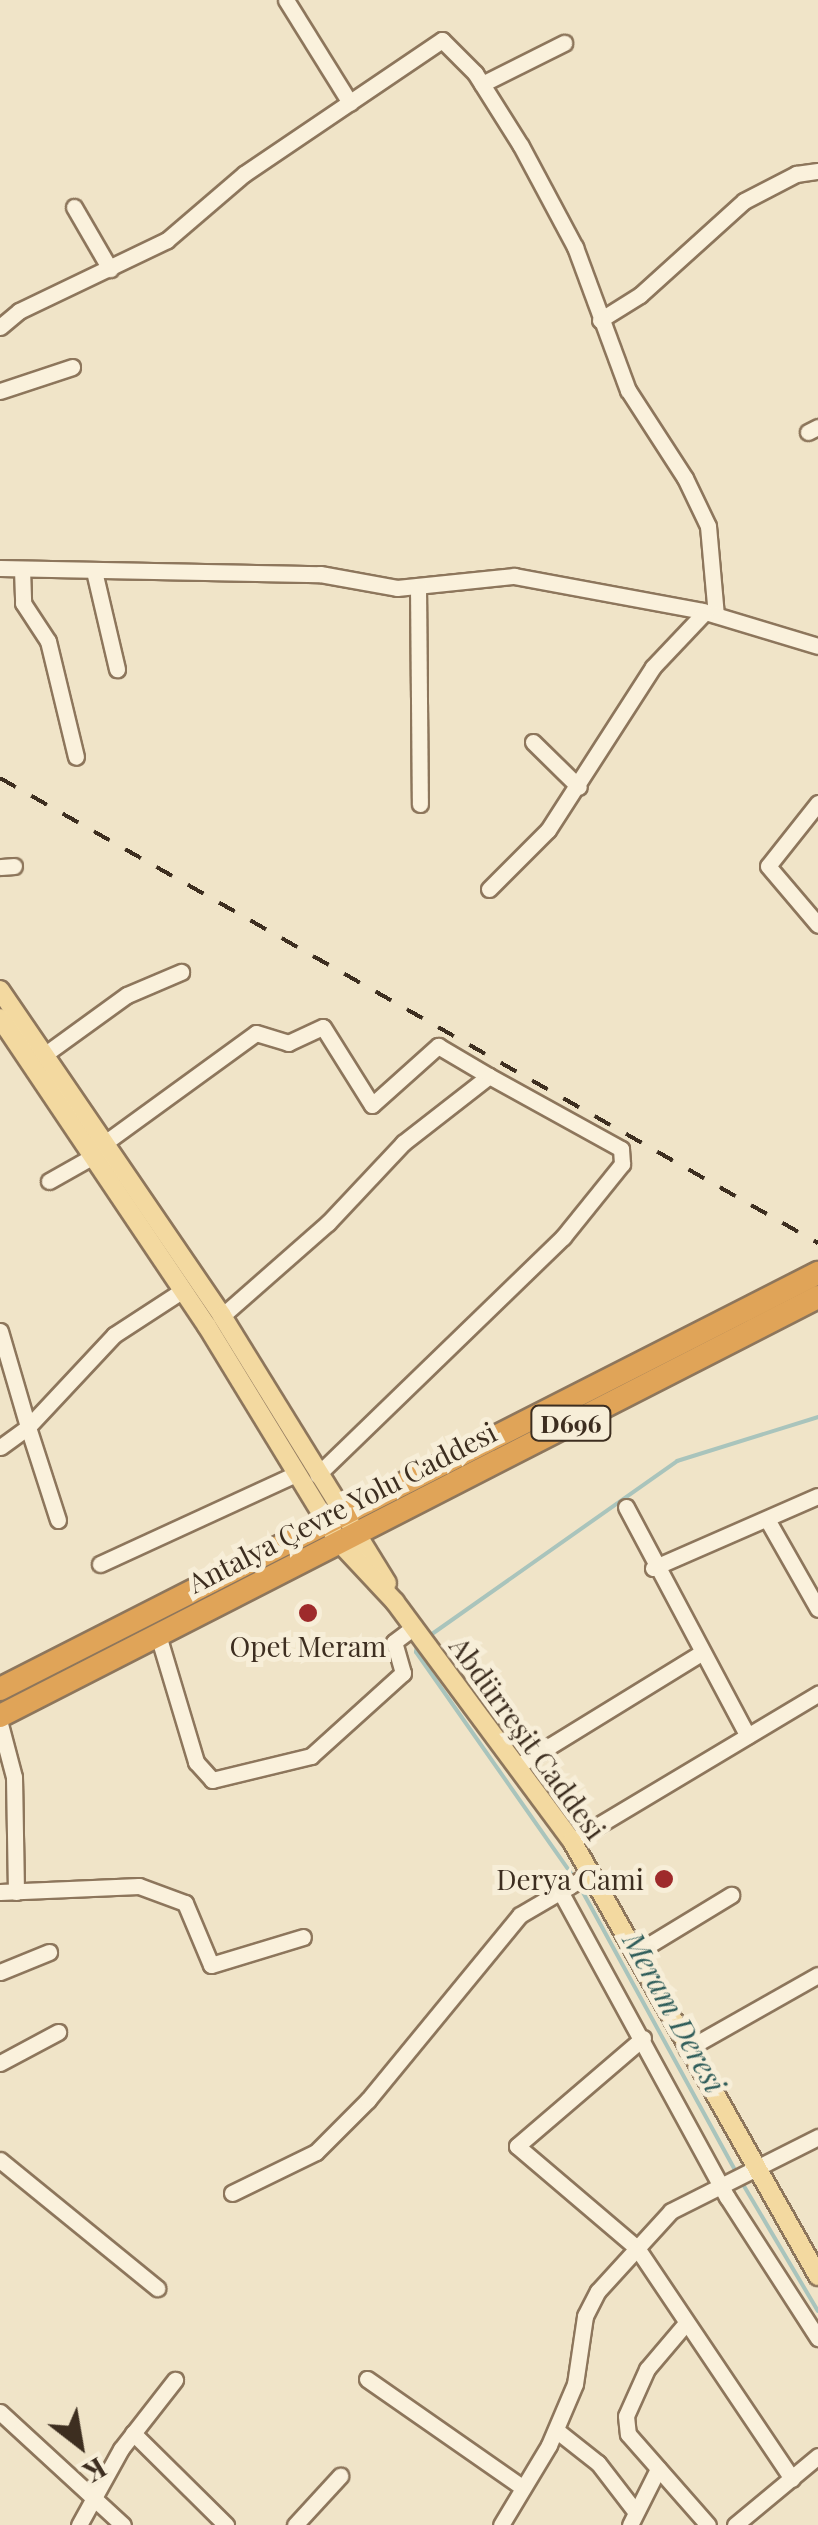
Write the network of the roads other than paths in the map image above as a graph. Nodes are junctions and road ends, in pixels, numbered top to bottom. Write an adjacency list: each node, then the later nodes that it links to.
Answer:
1 (286, 0): 4 (street)
2 (564, 43): 3 (street)
3 (482, 84): 4 (street); 8 (street)
4 (350, 103): 7 (street)
5 (818, 171): 8 (street)
6 (74, 207): 7 (street)
7 (110, 269): 9 (street)
8 (600, 320): 16 (street)
9 (0, 327)
10 (72, 366): 11 (street)
11 (0, 391)
12 (0, 568): 13 (street)
13 (22, 569): 14 (street); 20 (street)
14 (94, 571): 15 (street); 18 (street)
15 (418, 586): 16 (street); 23 (street)
16 (710, 614): 17 (street); 21 (street)
17 (818, 646)
18 (117, 669)
19 (533, 742): 21 (street)
20 (76, 757)
21 (579, 786): 24 (street)
22 (818, 803): 25 (street)
23 (420, 804)
24 (489, 889)
25 (818, 926)
26 (181, 972): 29 (street)
27 (0, 990): 29 (main road, Abdürreşit Caddesi)
28 (0, 1018): 32 (main road, Abdürreşit Caddesi)
29 (44, 1055): 31 (main road, Abdürreşit Caddesi)
30 (489, 1076): 31 (street); 37 (street); 42 (street)
31 (106, 1142): 37 (main road, Abdürreşit Caddesi)
32 (90, 1158): 33 (street); 35 (main road, Abdürreşit Caddesi)
33 (48, 1180)
34 (818, 1272): 36 (highway, Antalya Çevre Yolu Caddesi / D696)
35 (183, 1290): 39 (street); 41 (main road, Abdürreşit Caddesi)
36 (805, 1296): 47 (highway, Antalya Çevre Yolu Caddesi / D696)
37 (222, 1316): 42 (main road, Abdürreşit Caddesi)
38 (0, 1331): 39 (street)
39 (28, 1427): 40 (street); 45 (street)
40 (0, 1447)
41 (296, 1474): 47 (main road, Abdürreşit Caddesi); 48 (street)
42 (316, 1475): 47 (main road, Abdürreşit Caddesi)
43 (818, 1496): 46 (street)
44 (626, 1507): 49 (street)
45 (58, 1520)
46 (768, 1521): 49 (street); 50 (street)
47 (340, 1529): 51 (main road, Abdürreşit Caddesi); 52 (highway, Antalya Çevre Yolu Caddesi / D696); 54 (highway, Antalya Çevre Yolu Caddesi / D696)
48 (100, 1564)
49 (653, 1568): 53 (street)
50 (818, 1609)
51 (414, 1627): 52 (street); 59 (main road, Abdürreşit Caddesi)
52 (158, 1634): 56 (highway, Antalya Çevre Yolu Caddesi / D696)
53 (701, 1653): 58 (street); 59 (street)
54 (0, 1689)
55 (818, 1694): 58 (street)
56 (0, 1716)
57 (0, 1724): 62 (street)
58 (748, 1736): 60 (street)
59 (519, 1765): 60 (main road, Abdürreşit Caddesi)
60 (572, 1841): 61 (main road, Abdürreşit Caddesi)
61 (575, 1882): 66 (main road, Abdürreşit Caddesi); 70 (street); 76 (street)
62 (8, 1892): 64 (street)
63 (731, 1896): 66 (street)
64 (303, 1937)
65 (49, 1952): 67 (street)
66 (634, 1954): 71 (main road, Abdürreşit Caddesi)
67 (0, 1972)
68 (818, 1975): 71 (street)
69 (58, 2032): 72 (street)
70 (643, 2038): 75 (street); 77 (street)
71 (687, 2049): 75 (main road, Abdürreşit Caddesi)
72 (0, 2063)
73 (818, 2137): 75 (street)
74 (0, 2160): 79 (street)
75 (739, 2178): 77 (street); 78 (main road, Abdürreşit Caddesi); 81 (street)
76 (232, 2194)
77 (637, 2248): 80 (street); 85 (street)
78 (816, 2268)
79 (157, 2288)
80 (686, 2323): 88 (street); 90 (street)
81 (818, 2338)
82 (366, 2379): 91 (street)
83 (176, 2380): 86 (street)
84 (0, 2412): 92 (street)
85 (556, 2430): 91 (street); 93 (street)
86 (133, 2433): 92 (street); 96 (street)
87 (818, 2456): 90 (street)
88 (658, 2469): 93 (street); 99 (street)
89 (340, 2476): 97 (street)
90 (792, 2479): 100 (street)
91 (523, 2488): 98 (street)
92 (94, 2498): 94 (street); 95 (street)
93 (632, 2518)
94 (79, 2525)
95 (124, 2525)
96 (226, 2525)
97 (295, 2525)
98 (501, 2525)
99 (708, 2525)
100 (734, 2525)

